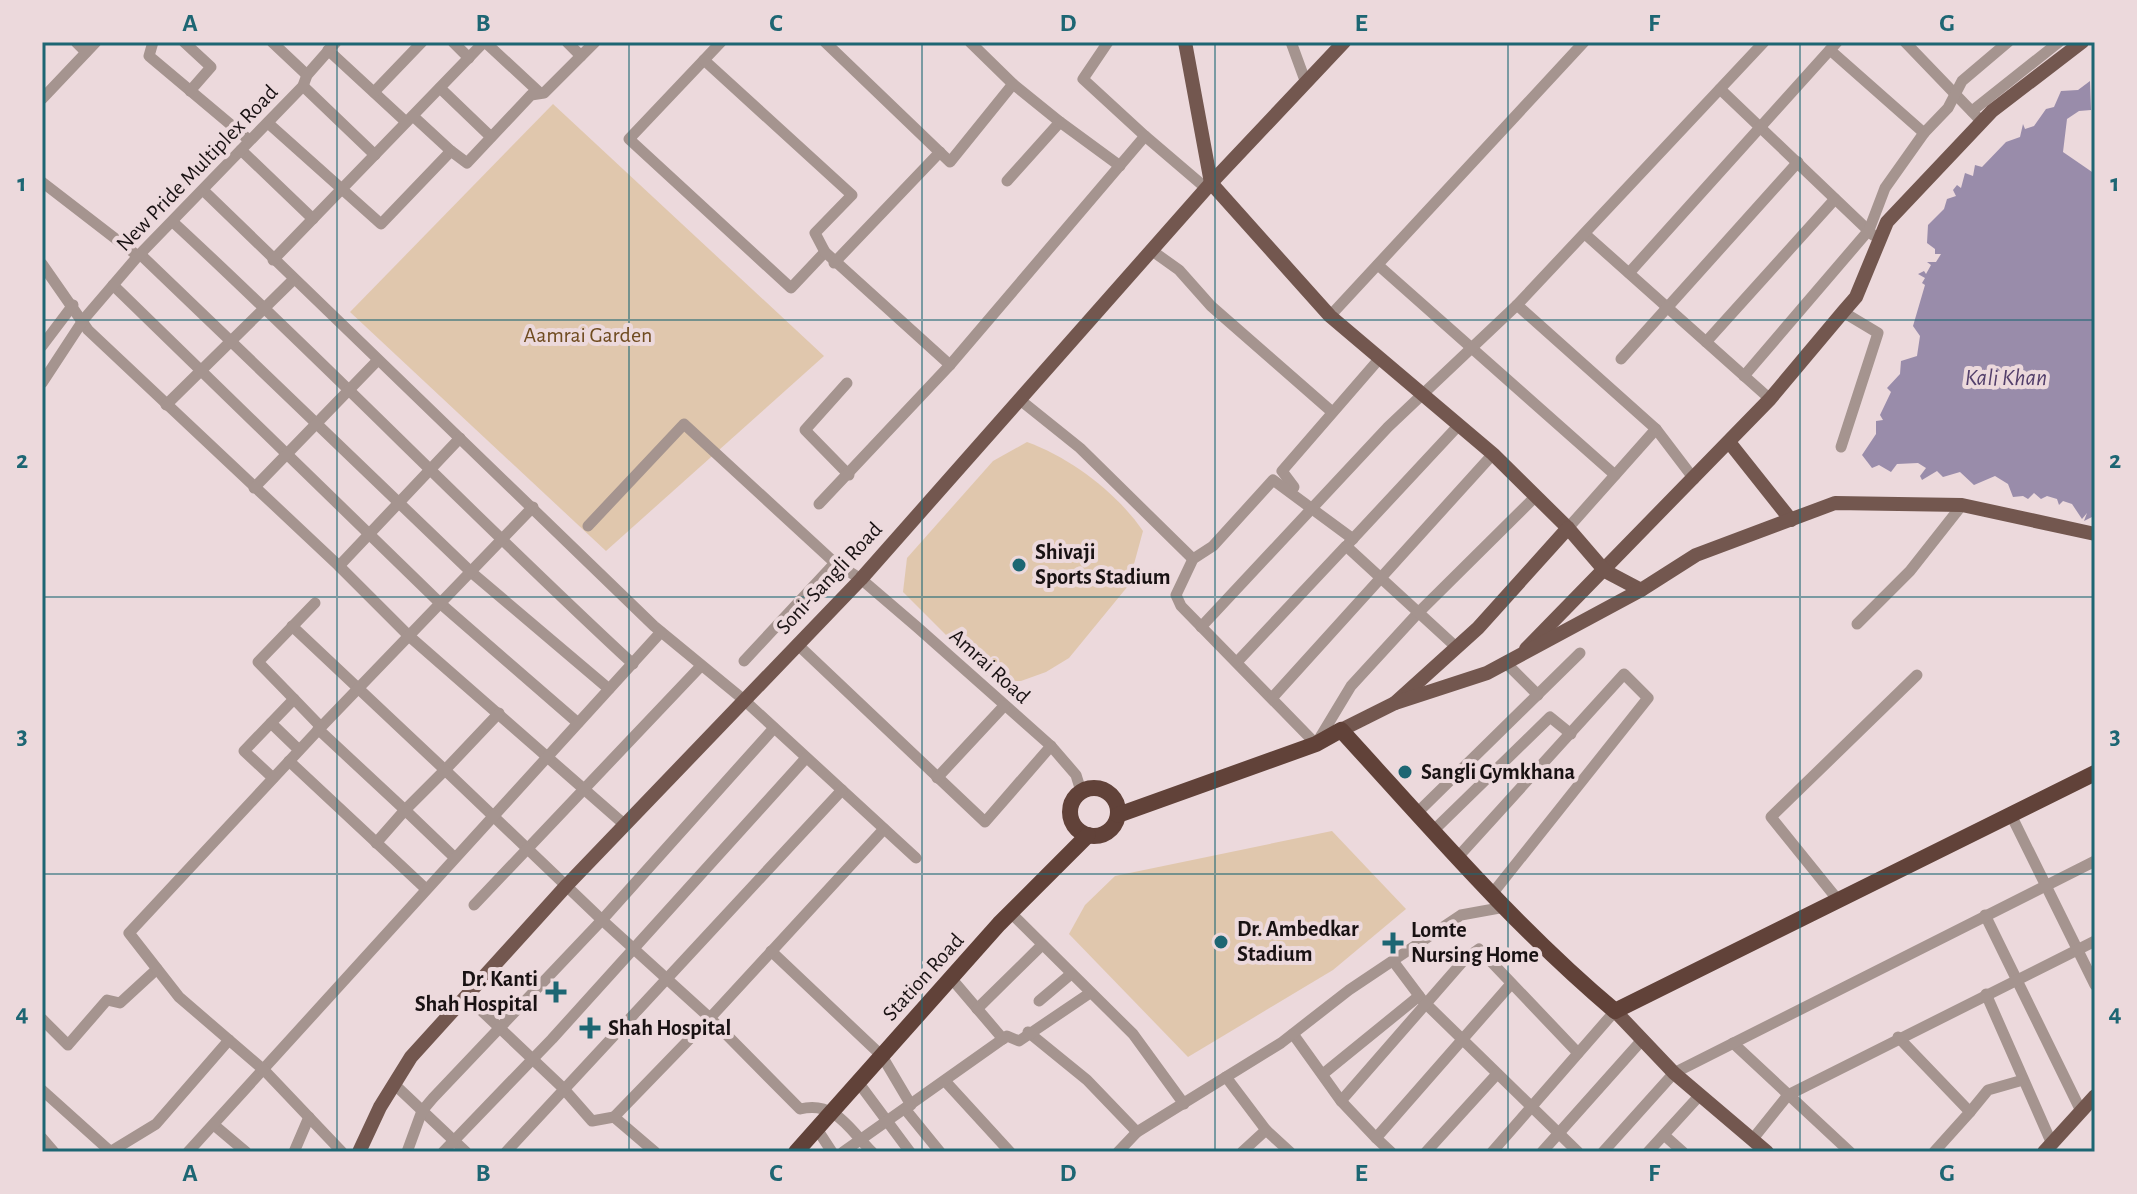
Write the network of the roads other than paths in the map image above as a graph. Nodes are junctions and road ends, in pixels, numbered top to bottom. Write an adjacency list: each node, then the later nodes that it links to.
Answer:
1 (76, 42): 27 (street)
2 (96, 42): 27 (street)
3 (153, 42): 37 (street)
4 (184, 42): 37 (street)
5 (272, 42): 32 (street)
6 (422, 42): 38 (street)
7 (453, 42): 30 (street)
8 (484, 42): 30 (street); 39 (street)
9 (567, 42): 29 (street)
10 (595, 42): 29 (street)
11 (721, 42): 31 (street)
12 (825, 42): 28 (street)
13 (844, 42): 28 (street)
14 (970, 42): 34 (street)
15 (1108, 42): 48 (street)
16 (1185, 42): 59 (main road)
17 (1291, 42): 33 (street)
18 (1344, 42): 33 (main road, Soni-Sangli Road)
19 (1584, 42): 74 (street)
20 (1764, 42): 36 (street)
21 (1905, 42): 40 (street)
22 (2008, 42): 40 (street)
23 (2059, 42): 42 (street)
24 (2080, 42): 42 (main road)
25 (332, 46): 32 (street, New Pride Multiplex Road); 38 (street)
26 (1834, 46): 46 (street); 47 (street)
27 (86, 52): 41 (street)
28 (835, 52): 53 (street)
29 (581, 56): 39 (street)
30 (469, 58): 35 (street)
31 (704, 60): 69 (street); 69 (street)
32 (305, 81): 45 (street, New Pride Multiplex Road); 54 (street)
33 (1306, 83): 59 (main road, Soni-Sangli Road)
34 (1013, 84): 44 (street); 53 (street)
35 (440, 88): 43 (street); 49 (street)
36 (1720, 89): 46 (street); 66 (street)
37 (190, 91): 50 (street)
38 (374, 92): 43 (street)
39 (540, 93): 49 (street)
40 (1955, 95): 42 (street); 47 (street)
41 (42, 99)
42 (1977, 116): 67 (main road)
43 (410, 119): 52 (street); 54 (street)
44 (1060, 122): 56 (street); 57 (street)
45 (268, 123): 50 (street, New Pride Multiplex Road); 60 (street)
46 (1760, 127): 55 (street); 75 (street)
47 (1924, 133): 65 (street)
48 (1145, 136): 56 (street); 59 (street)
49 (491, 137): 52 (street)
50 (249, 140): 51 (street, New Pride Multiplex Road)
51 (241, 150): 61 (street, New Pride Multiplex Road); 63 (street)
52 (451, 151): 60 (street)
53 (940, 152): 72 (street)
54 (375, 155): 60 (street)
55 (1798, 162): 62 (street); 81 (street)
56 (1120, 166): 92 (street)
57 (1007, 181)
58 (42, 182): 70 (street)
59 (1209, 186): 68 (main road, Soni-Sangli Road); 83 (main road)
60 (343, 189): 63 (street)
61 (204, 191): 64 (street, New Pride Multiplex Road); 71 (street)
62 (1835, 199): 65 (street); 86 (street)
63 (313, 219): 71 (street)
64 (174, 223): 70 (street, New Pride Multiplex Road); 80 (street)
65 (1869, 230): 67 (street); 94 (street)
66 (1585, 234): 75 (street); 79 (street)
67 (1882, 243): 82 (main road)
68 (1151, 250): 99 (main road, Soni-Sangli Road); 102 (street)
69 (825, 252): 72 (street)
70 (140, 256): 77 (street, New Pride Multiplex Road); 85 (street)
71 (273, 260): 76 (street)
72 (834, 263): 92 (street)
73 (42, 264): 78 (street)
74 (1378, 265): 83 (street); 88 (street)
75 (1629, 273): 81 (street)
76 (293, 280): 80 (street); 91 (street)
77 (113, 285): 84 (street, New Pride Multiplex Road); 93 (street)
78 (73, 305): 84 (street); 87 (street)
79 (1517, 305): 88 (street); 105 (street)
80 (265, 307): 85 (street); 97 (street)
81 (1668, 308): 86 (street); 90 (street)
82 (1843, 312): 100 (main road); 108 (street)
83 (1330, 316): 89 (main road)
84 (84, 319): 95 (street, New Pride Multiplex Road); 101 (street)
85 (232, 340): 93 (street); 103 (street)
86 (1706, 342): 94 (street)
87 (42, 346)
88 (1471, 346): 98 (street); 113 (street)
89 (1380, 358): 98 (main road); 102 (street)
90 (1621, 359)
91 (377, 361): 97 (street); 106 (street)
92 (950, 365): 112 (street)
93 (202, 370): 101 (street); 109 (street)
94 (1744, 376): 100 (street)
95 (42, 383)
96 (847, 383): 112 (street)
97 (349, 390): 103 (street); 111 (street)
98 (1423, 395): 104 (main road); 121 (street)
99 (1019, 399): 129 (street); 134 (main road, Soni-Sangli Road)
100 (1770, 399): 107 (main road)
101 (166, 405): 115 (street)
102 (1331, 411): 121 (street)
103 (318, 422): 109 (street); 117 (street)
104 (1458, 426): 110 (main road); 128 (street)
105 (1656, 429): 113 (street); 114 (street)
106 (460, 438): 111 (street); 120 (street)
107 (1729, 442): 114 (main road); 122 (main road)
108 (1841, 447)
109 (287, 453): 115 (street); 125 (street)
110 (1493, 454): 116 (main road); 135 (street)
111 (429, 472): 117 (street); 127 (street)
112 (849, 475): 118 (street)
113 (1615, 475): 124 (street)
114 (1694, 479): 132 (main road)
115 (254, 488): 131 (street)
116 (1535, 497): 124 (main road); 139 (street)
117 (399, 502): 125 (street); 133 (street)
118 (819, 504)
119 (1962, 505): 122 (main road); 126 (main road); 140 (street)
120 (533, 507): 127 (street); 143 (street)
121 (1314, 508): 128 (street); 129 (street); 142 (street)
122 (1791, 520): 136 (main road)
123 (588, 526): 130 (street, Amrai Road)
124 (1568, 528): 132 (main road); 146 (main road)
125 (370, 532): 131 (street); 138 (street)
126 (2095, 534)
127 (500, 541): 133 (street); 152 (street)
128 (1349, 543): 135 (street); 150 (street)
129 (1193, 559): 142 (street)
130 (835, 563): 134 (street, Amrai Road); 149 (street)
131 (339, 566): 144 (street)
132 (1605, 571): 136 (main road); 147 (main road)
133 (471, 572): 138 (street); 156 (street)
134 (861, 579): 145 (main road, Soni-Sangli Road); 162 (street, Amrai Road)
135 (1381, 579): 139 (street); 158 (street)
136 (1641, 590): 147 (main road)
137 (315, 603): 141 (street)
138 (441, 604): 144 (street); 165 (street)
139 (1418, 613): 146 (street); 170 (street)
140 (1857, 624)
141 (292, 626): 155 (street); 159 (street)
142 (1201, 627): 150 (street)
143 (661, 632): 152 (street); 153 (street)
144 (409, 636): 155 (street); 163 (street)
145 (797, 644): 160 (main road, Soni-Sangli Road); 179 (street)
146 (1455, 646): 161 (main road)
147 (1526, 649): 151 (main road)
148 (1580, 653): 157 (street)
149 (744, 661)
150 (1237, 662): 158 (street)
151 (1505, 662): 157 (street); 161 (main road)
152 (633, 664): 156 (street)
153 (700, 667): 160 (street); 180 (street)
154 (1917, 675): 202 (street)
155 (358, 689): 166 (street); 176 (street)
156 (609, 689): 165 (street)
157 (1538, 695): 184 (street)
158 (1273, 697): 170 (street)
159 (294, 699): 164 (street); 166 (street)
160 (744, 700): 167 (street); 188 (main road, Soni-Sangli Road)
161 (1395, 703): 168 (main road)
162 (1004, 706): 171 (street, Amrai Road); 179 (street)
163 (499, 713): 173 (street); 176 (street)
164 (271, 723): 172 (street); 178 (street)
165 (578, 723): 173 (street)
166 (320, 728): 172 (street); 183 (street)
167 (774, 728): 174 (street); 207 (street)
168 (1341, 730): 170 (highway); 184 (highway)
169 (1571, 734): 190 (street); 196 (street); 201 (street)
170 (1316, 744): 185 (highway)
171 (1051, 746): 179 (street); 182 (street, Amrai Road)
172 (299, 750): 175 (street)
173 (548, 756): 180 (street); 187 (street)
174 (806, 758): 181 (street); 210 (street)
175 (289, 761): 178 (street); 192 (street)
176 (445, 770): 183 (street); 187 (street)
177 (2095, 773): 186 (highway)
178 (273, 778): 214 (street)
179 (937, 778)
180 (583, 787): 188 (street); 193 (street)
181 (842, 790): 189 (street); 216 (street)
182 (1081, 791): 185 (highway); 191 (highway)
183 (405, 810): 192 (street); 194 (street)
184 (1417, 813): 190 (highway)
185 (1118, 815): 191 (highway)
186 (2011, 815): 199 (street); 202 (highway)
187 (493, 816): 193 (street); 194 (street)
188 (625, 825): 198 (main road, Soni-Sangli Road)
189 (884, 829): 195 (street); 212 (street)
190 (1433, 831): 196 (highway)
191 (1088, 835): 205 (highway, Station Road)
192 (376, 843): 200 (street)
193 (527, 848): 198 (street); 203 (street)
194 (454, 857): 200 (street)
195 (916, 858)
196 (1457, 858): 201 (highway)
197 (2095, 861): 199 (street)
198 (567, 885): 207 (street); 223 (main road, Soni-Sangli Road)
199 (2045, 888): 206 (street); 211 (street)
200 (426, 889): 242 (street)
201 (1492, 894): 204 (highway)
202 (1838, 900): 227 (highway)
203 (474, 905)
204 (1505, 907): 213 (street); 227 (highway)
205 (1011, 913): 209 (street); 217 (highway, Station Road)
206 (1985, 915): 218 (street); 238 (street)
207 (602, 920): 210 (street); 230 (street)
208 (2095, 941): 211 (street)
209 (1042, 945): 215 (street); 226 (street)
210 (634, 949): 216 (street); 241 (street)
211 (2077, 950): 218 (street); 220 (street)
212 (771, 951): 228 (street); 240 (street)
213 (1393, 961): 225 (street); 231 (street)
214 (157, 969): 229 (street); 235 (street)
215 (1071, 974): 221 (street); 224 (street)
216 (665, 977): 228 (street); 251 (street)
217 (951, 978): 226 (street); 240 (highway, Station Road)
218 (2017, 980): 222 (street); 262 (street)
219 (1511, 984): 225 (street); 236 (street); 239 (street)
220 (2095, 985)
221 (1090, 993): 232 (street); 257 (street)
222 (1986, 994): 233 (street); 247 (street)
223 (466, 996): 230 (street); 250 (main road, Soni-Sangli Road)
224 (1039, 1001)
225 (1423, 1001): 236 (street); 244 (street); 256 (street)
226 (977, 1009): 234 (street)
227 (1615, 1011): 237 (main road); 239 (street)
228 (710, 1018): 261 (street); 265 (street)
229 (42, 1019)
230 (498, 1027): 241 (street); 260 (street)
231 (1293, 1034): 244 (street); 246 (street)
232 (1024, 1037): 234 (street); 270 (street)
233 (1898, 1037): 254 (street); 263 (street)
234 (1003, 1039): 248 (street)
235 (229, 1040): 242 (street); 280 (street)
236 (1461, 1040): 245 (street); 274 (street)
237 (1642, 1040): 243 (main road); 271 (street)
238 (1733, 1043): 243 (street); 254 (street)
239 (1578, 1053): 259 (street)
240 (882, 1056): 249 (highway, Station Road); 258 (street)
241 (532, 1059): 251 (street); 277 (street)
242 (265, 1071): 264 (street); 267 (street)
243 (1674, 1073): 253 (main road); 306 (street)
244 (1323, 1074): 256 (street)
245 (1497, 1074): 259 (street); 302 (street)
246 (1226, 1077): 257 (street); 269 (street)
247 (2023, 1080): 263 (street); 278 (street)
248 (945, 1081): 258 (street); 297 (street)
249 (858, 1082): 261 (highway, Station Road); 266 (street)
250 (394, 1084): 260 (street); 285 (main road, Soni-Sangli Road)
251 (563, 1088): 265 (street); 289 (street)
252 (42, 1090): 280 (street)
253 (1700, 1095): 272 (street); 276 (main road)
254 (1788, 1095): 276 (street); 310 (street)
255 (2095, 1096): 262 (main road)
256 (1341, 1101): 274 (street)
257 (1184, 1104): 270 (street)
258 (908, 1107): 266 (street); 296 (street)
259 (1531, 1107): 271 (street); 303 (street)
260 (422, 1111): 277 (street); 286 (street)
261 (833, 1111): 268 (highway, Station Road); 275 (street)
262 (2081, 1111): 278 (main road)
263 (1970, 1112): 311 (street)
264 (309, 1117): 283 (street); 284 (street)
265 (614, 1117): 290 (street)
266 (887, 1121): 275 (street); 295 (street)
267 (214, 1125): 281 (street); 282 (street)
268 (817, 1129): 291 (highway, Station Road); 292 (street)
269 (1266, 1130): 299 (street); 300 (street)
270 (1137, 1132): 298 (street)
271 (1559, 1133): 304 (street); 305 (street)
272 (1664, 1135): 307 (street); 308 (street)
273 (42, 1138): 279 (street)
274 (1376, 1138): 301 (street)
275 (860, 1140): 293 (street); 294 (street)
276 (1752, 1140): 309 (main road)
277 (453, 1141): 287 (street); 288 (street)
278 (2048, 1148)
279 (54, 1152)
280 (110, 1152)
281 (188, 1152)
282 (246, 1152)
283 (294, 1152)
284 (342, 1152)
285 (359, 1152)
286 (407, 1152)
287 (443, 1152)
288 (466, 1152)
289 (506, 1152)
290 (655, 1152)
291 (796, 1152)
292 (832, 1152)
293 (843, 1152)
294 (872, 1152)
295 (910, 1152)
296 (940, 1152)
297 (1010, 1152)
298 (1118, 1152)
299 (1242, 1152)
300 (1290, 1152)
301 (1391, 1152)
302 (1426, 1152)
303 (1492, 1152)
304 (1542, 1152)
305 (1578, 1152)
306 (1603, 1152)
307 (1648, 1152)
308 (1683, 1152)
309 (1767, 1152)
310 (1850, 1152)
311 (1934, 1152)

